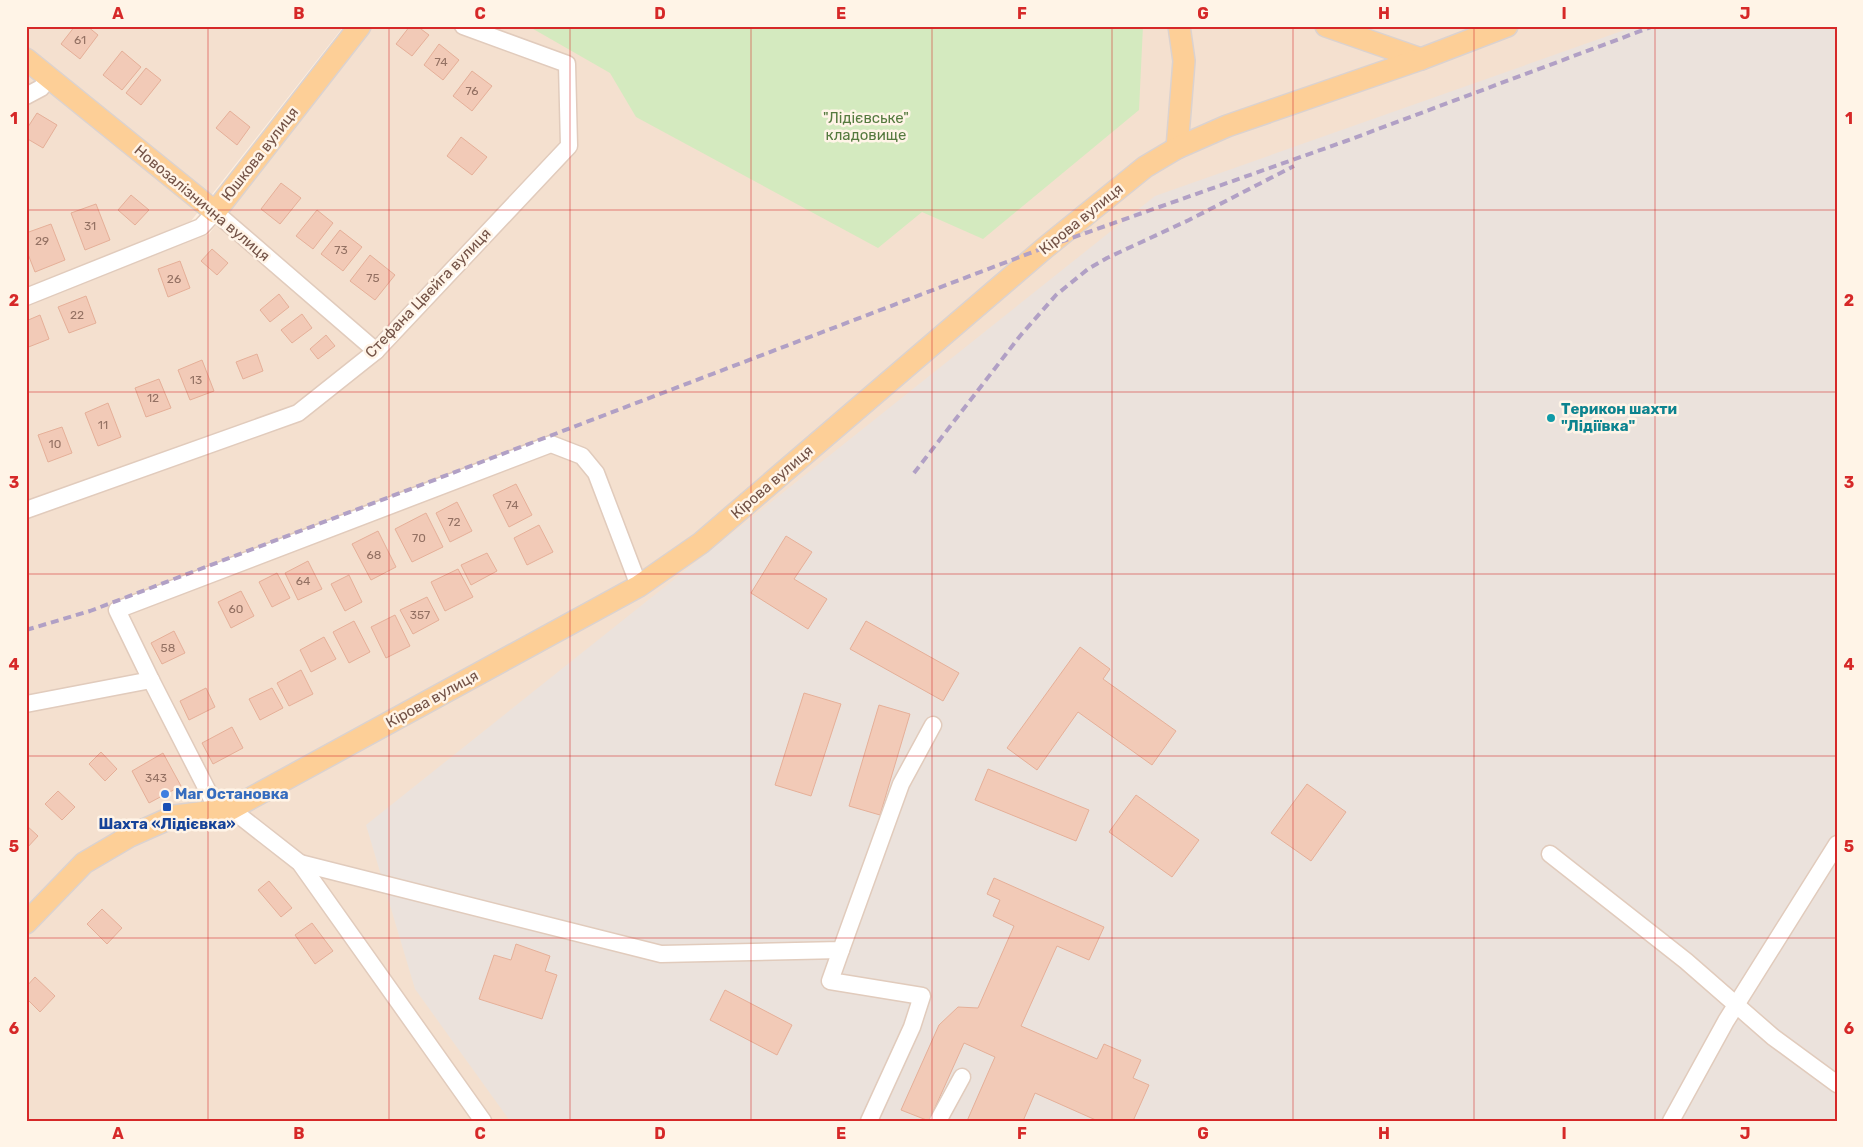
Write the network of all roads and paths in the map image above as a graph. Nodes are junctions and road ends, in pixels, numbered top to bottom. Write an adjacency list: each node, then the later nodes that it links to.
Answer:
1 (360, 26): 11 (main road, Юшкова вулиця)
2 (463, 26): 13 (street, Стефана Цвейга вулиця)
3 (1179, 26): 10 (main road)
4 (1326, 26): 7 (main road)
5 (1507, 26): 7 (main road, Кірова вулиця)
6 (26, 59): 8 (main road, Новозалізнична вулиця)
7 (1421, 59): 10 (main road, Кірова вулиця)
8 (49, 78): 9 (street); 11 (main road, Новозалізнична вулиця)
9 (26, 96)
10 (1178, 148): 15 (main road, Кірова вулиця)
11 (215, 212): 12 (street, Юшкова вулиця); 13 (street, Новозалізнична вулиця)
12 (26, 297)
13 (376, 351): 14 (street, Стефана Цвейга вулиця)
14 (26, 510)
15 (639, 586): 16 (street); 19 (main road, Кірова вулиця)
16 (151, 680): 17 (street); 19 (street)
17 (26, 704)
18 (933, 725): 24 (street)
19 (224, 810): 22 (street); 23 (main road, Кірова вулиця)
20 (1837, 844): 30 (street)
21 (1550, 854): 26 (street)
22 (300, 862): 24 (street); 27 (street)
23 (26, 923)
24 (841, 950): 28 (street)
25 (962, 1077): 29 (street)
26 (1837, 1084)
27 (483, 1121)
28 (869, 1121)
29 (938, 1121)
30 (1670, 1121)

